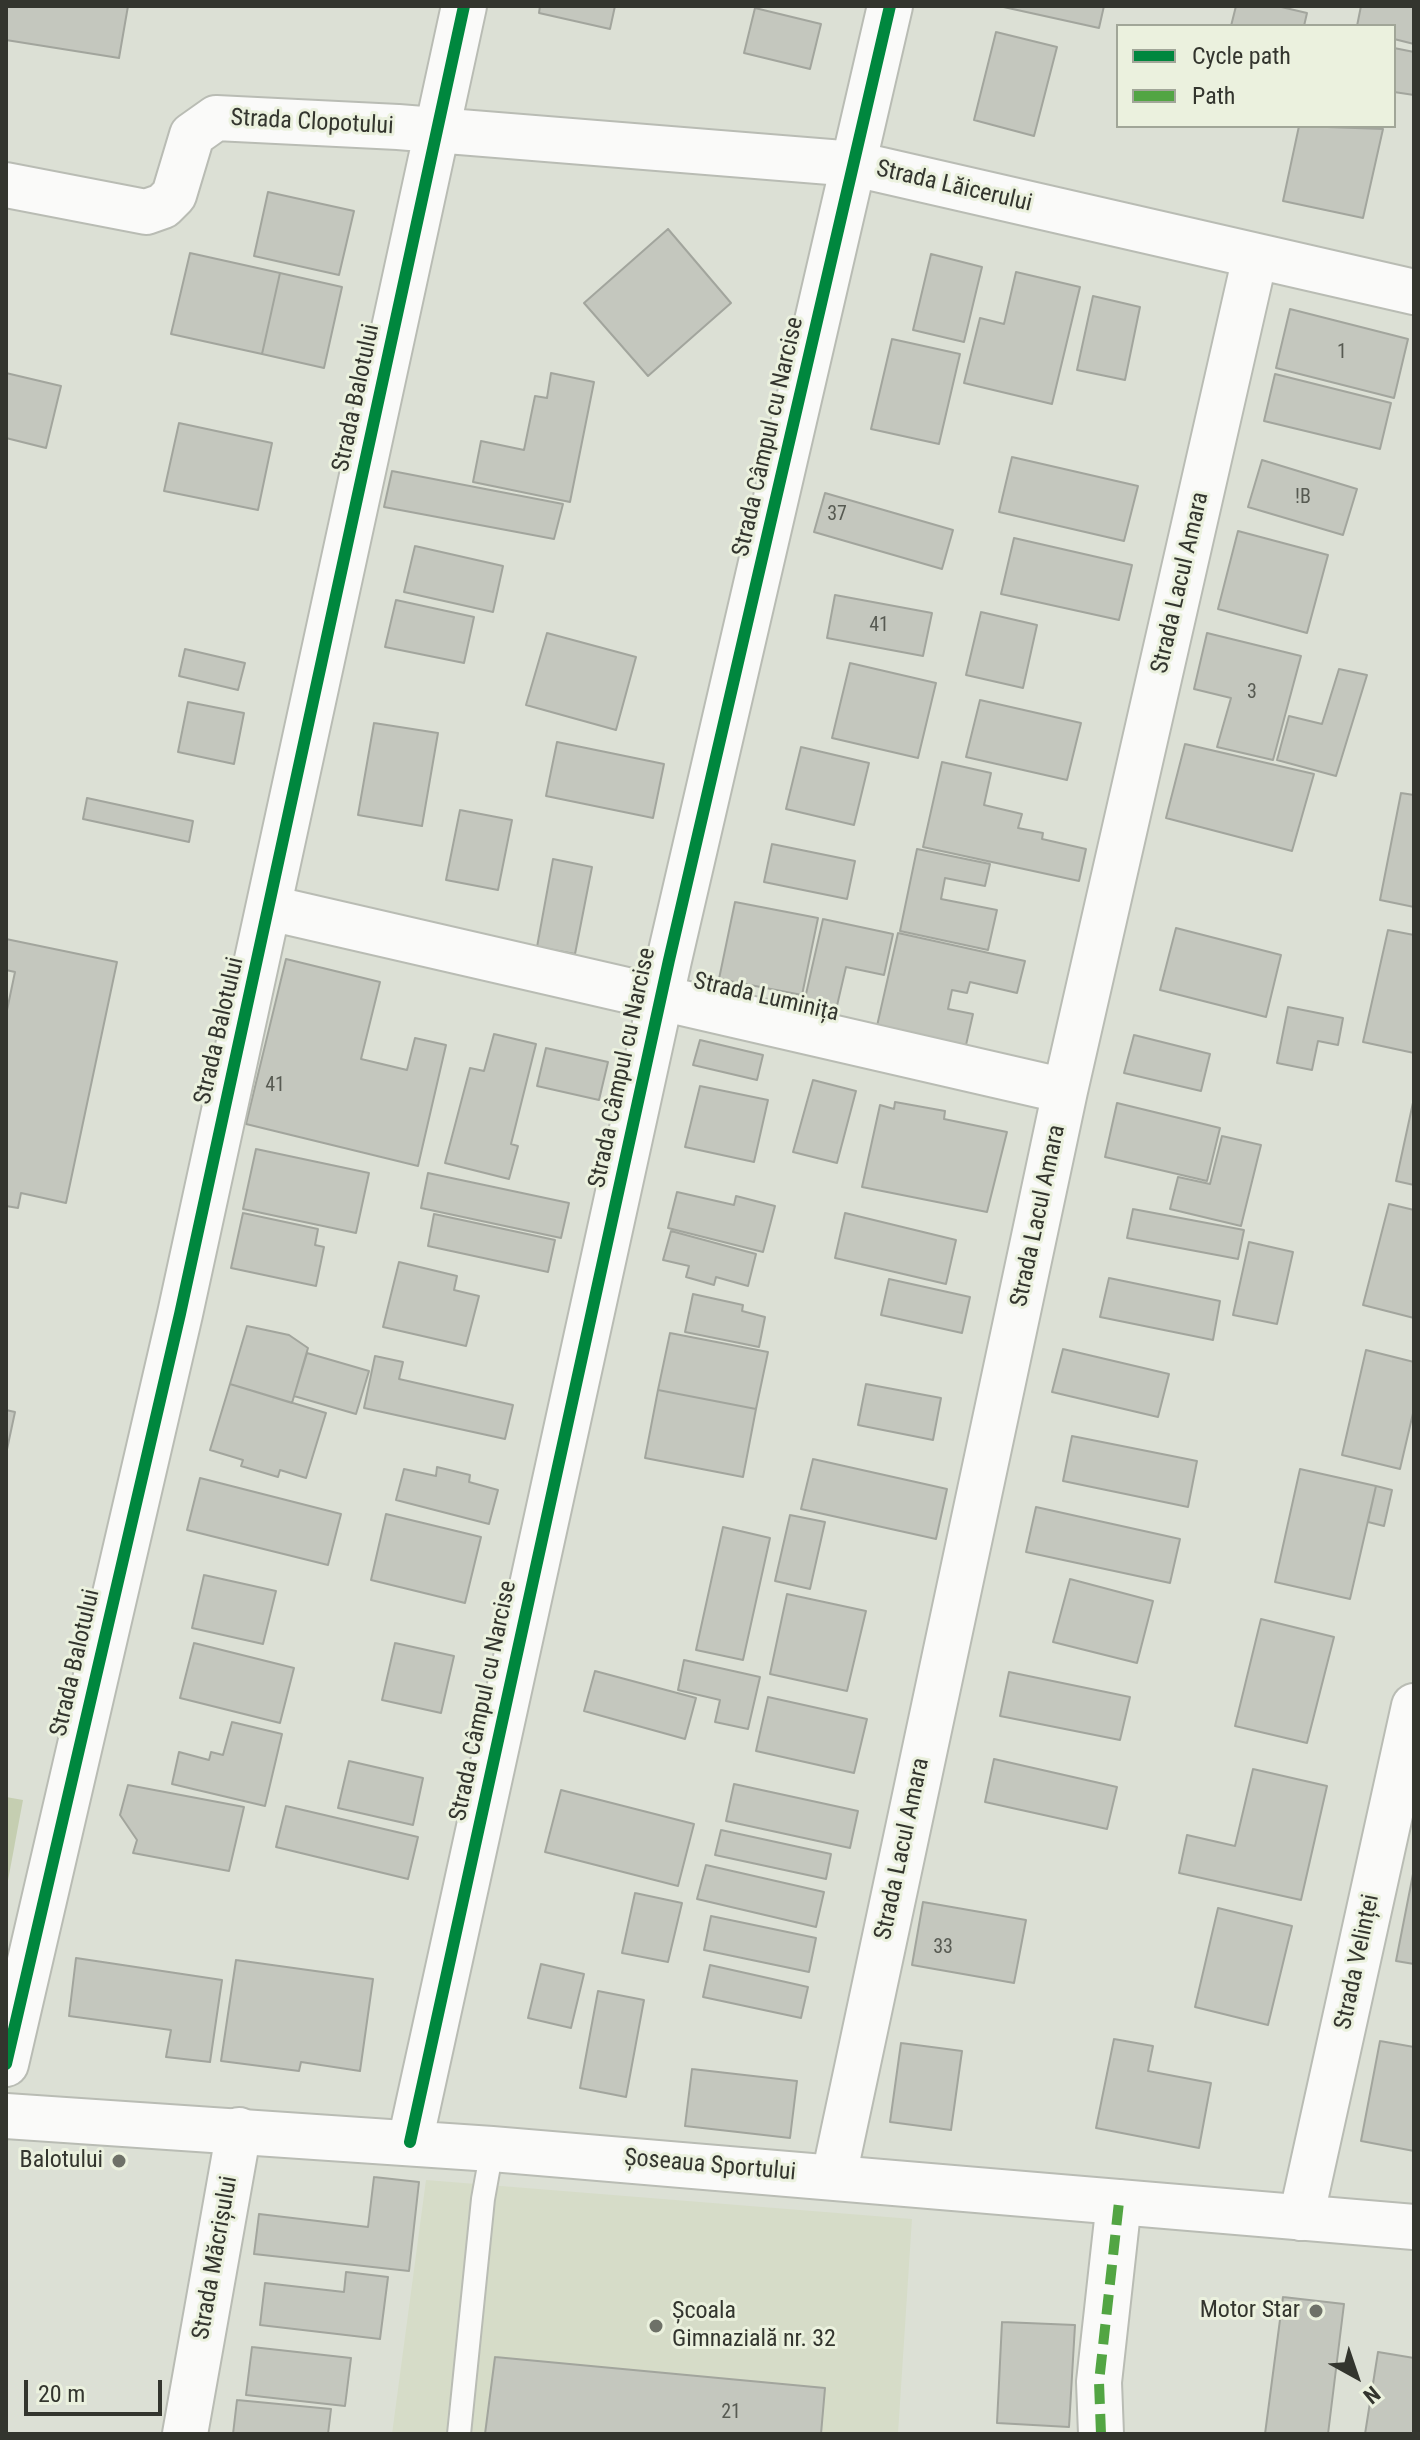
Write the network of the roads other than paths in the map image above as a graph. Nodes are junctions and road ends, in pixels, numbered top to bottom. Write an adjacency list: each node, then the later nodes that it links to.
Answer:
1 (464, 6): 3 (street, Strada Balotului)
2 (890, 6): 4 (street, Strada Câmpul cu Narcise)
3 (437, 130): 4 (street, Strada Lăicerului); 5 (street, Strada Clopotului); 8 (street, Strada Balotului)
4 (855, 164): 6 (street, Strada Lăicerului); 9 (street, Strada Câmpul cu Narcise)
5 (6, 185)
6 (1255, 257): 7 (street, Strada Lăicerului); 10 (street, Strada Lacul Amara)
7 (1414, 292)
8 (270, 908): 9 (street, Strada Luminița); 12 (street, Strada Balotului)
9 (661, 996): 10 (street, Strada Luminița); 15 (street, Strada Câmpul cu Narcise)
10 (1065, 1091): 17 (street, Strada Lacul Amara)
11 (1414, 1706): 19 (street, Strada Velinței)
12 (6, 2064)
13 (6, 2116): 14 (street, Șoseaua Sportului)
14 (239, 2130): 15 (street, Șoseaua Sportului); 21 (street, Strada Măcrișului)
15 (410, 2142): 16 (street, Șoseaua Sportului)
16 (492, 2149): 17 (street, Șoseaua Sportului); 22 (lane)
17 (834, 2176): 18 (street, Șoseaua Sportului)
18 (1119, 2202): 19 (street, Șoseaua Sportului); 23 (street)
19 (1301, 2218): 20 (street, Șoseaua Sportului)
20 (1414, 2227)
21 (185, 2434)
22 (459, 2434)
23 (1101, 2434)

